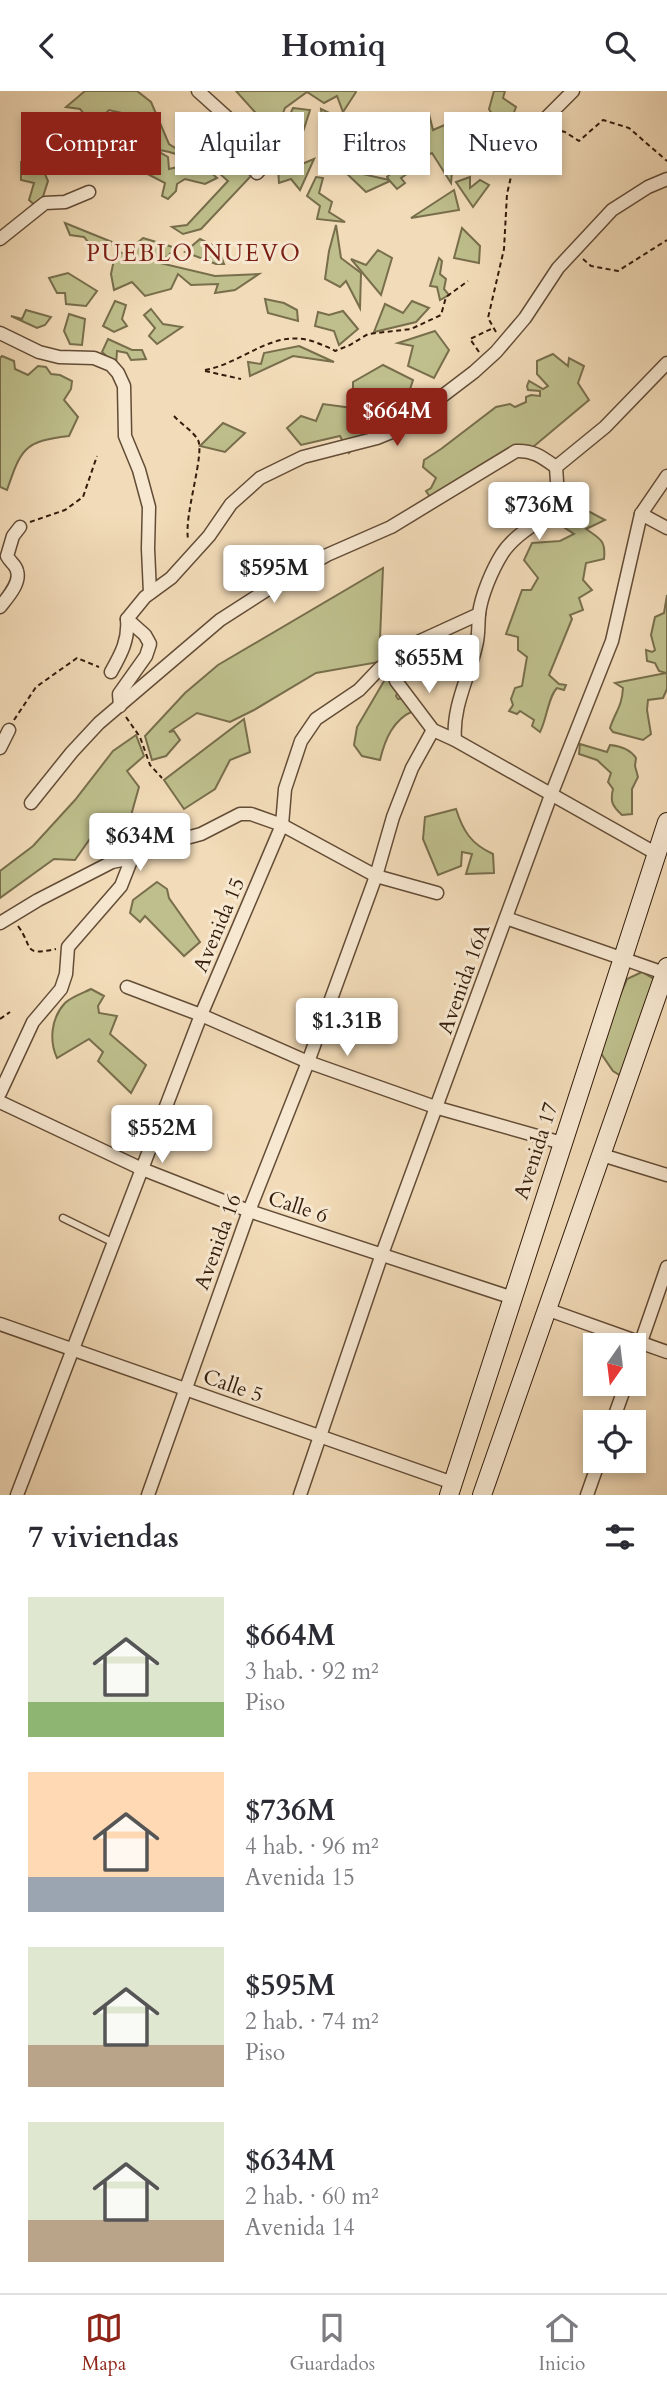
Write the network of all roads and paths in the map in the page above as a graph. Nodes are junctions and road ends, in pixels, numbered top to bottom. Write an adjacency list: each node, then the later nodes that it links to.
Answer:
1 (198, 91): 3 (street)
2 (573, 91): 4 (street)
3 (221, 112)
4 (554, 112)
5 (562, 131): 6 (path)
6 (667, 161)
7 (512, 175): 14 (path)
8 (667, 179): 12 (street)
9 (89, 192): 10 (street)
10 (0, 239)
11 (667, 240): 12 (path)
12 (574, 252): 16 (street)
13 (468, 281): 19 (path)
14 (492, 328): 16 (path); 17 (path)
15 (0, 333): 28 (street)
16 (505, 340): 17 (street)
17 (486, 361): 27 (street)
18 (667, 362): 22 (street)
19 (241, 379)
20 (174, 416): 27 (path)
21 (97, 456): 25 (path)
22 (556, 467): 30 (street); 34 (street)
23 (667, 476): 24 (street)
24 (641, 514): 26 (street); 40 (street, Avenida 16A)
25 (20, 527): 29 (street)
26 (667, 528)
27 (192, 553): 28 (street)
28 (150, 593): 31 (street)
29 (0, 607)
30 (479, 614): 37 (street); 43 (street, Avenida 15)
31 (127, 619): 32 (street); 34 (street)
32 (111, 672): 35 (path)
33 (396, 681): 36 (street)
34 (118, 708): 39 (path); 41 (street)
35 (9, 730): 38 (street)
36 (433, 730): 37 (street); 46 (street, Avenida 16)
37 (455, 740): 40 (street)
38 (0, 748)
39 (162, 778)
40 (551, 796): 44 (street); 48 (street, Avenida 16A)
41 (31, 803)
42 (667, 822): 44 (main road, Avenida 17)
43 (282, 825): 45 (street); 46 (street); 55 (street, Avenida 15)
44 (657, 854): 51 (main road, Avenida 17)
45 (132, 858): 49 (street); 50 (street)
46 (376, 876): 47 (street); 57 (street, Avenida 16)
47 (437, 893)
48 (506, 918): 51 (street); 60 (street, Avenida 16A)
49 (5, 920): 50 (path)
50 (68, 947): 58 (street)
51 (623, 960): 52 (street); 61 (main road, Avenida 17)
52 (666, 971): 62 (main road)
53 (127, 987): 55 (street)
54 (10, 1012): 56 (path)
55 (201, 1015): 57 (street); 63 (street, Avenida 15)
56 (0, 1019)
57 (308, 1062): 60 (street); 65 (street, Avenida 16)
58 (0, 1093)
59 (0, 1103): 63 (street, Calle 6)
60 (438, 1108): 61 (street); 68 (street, Avenida 16A)
61 (562, 1143): 70 (main road, Avenida 17)
62 (602, 1156): 64 (street); 71 (main road)
63 (142, 1169): 65 (street, Calle 6); 67 (street, Avenida 15)
64 (667, 1175)
65 (249, 1211): 68 (street, Calle 6); 78 (street, Avenida 16)
66 (63, 1218): 67 (lane)
67 (114, 1243): 76 (street, Avenida 15)
68 (382, 1254): 70 (street, Calle 6); 79 (street, Avenida 16A)
69 (667, 1267): 74 (street)
70 (513, 1298): 81 (main road, Avenida 17)
71 (546, 1309): 73 (street); 85 (main road)
72 (0, 1324): 76 (street, Calle 5)
73 (615, 1333)
74 (644, 1333)
75 (646, 1344): 77 (street)
76 (73, 1350): 78 (street, Calle 5); 82 (street, Avenida 15)
77 (667, 1352)
78 (186, 1390): 79 (street, Calle 5); 83 (street, Avenida 16)
79 (320, 1437): 81 (street, Calle 5); 84 (street, Avenida 16A)
80 (595, 1473): 86 (street)
81 (451, 1489)
82 (17, 1495)
83 (148, 1495)
84 (300, 1495)
85 (482, 1495)
86 (587, 1495)

